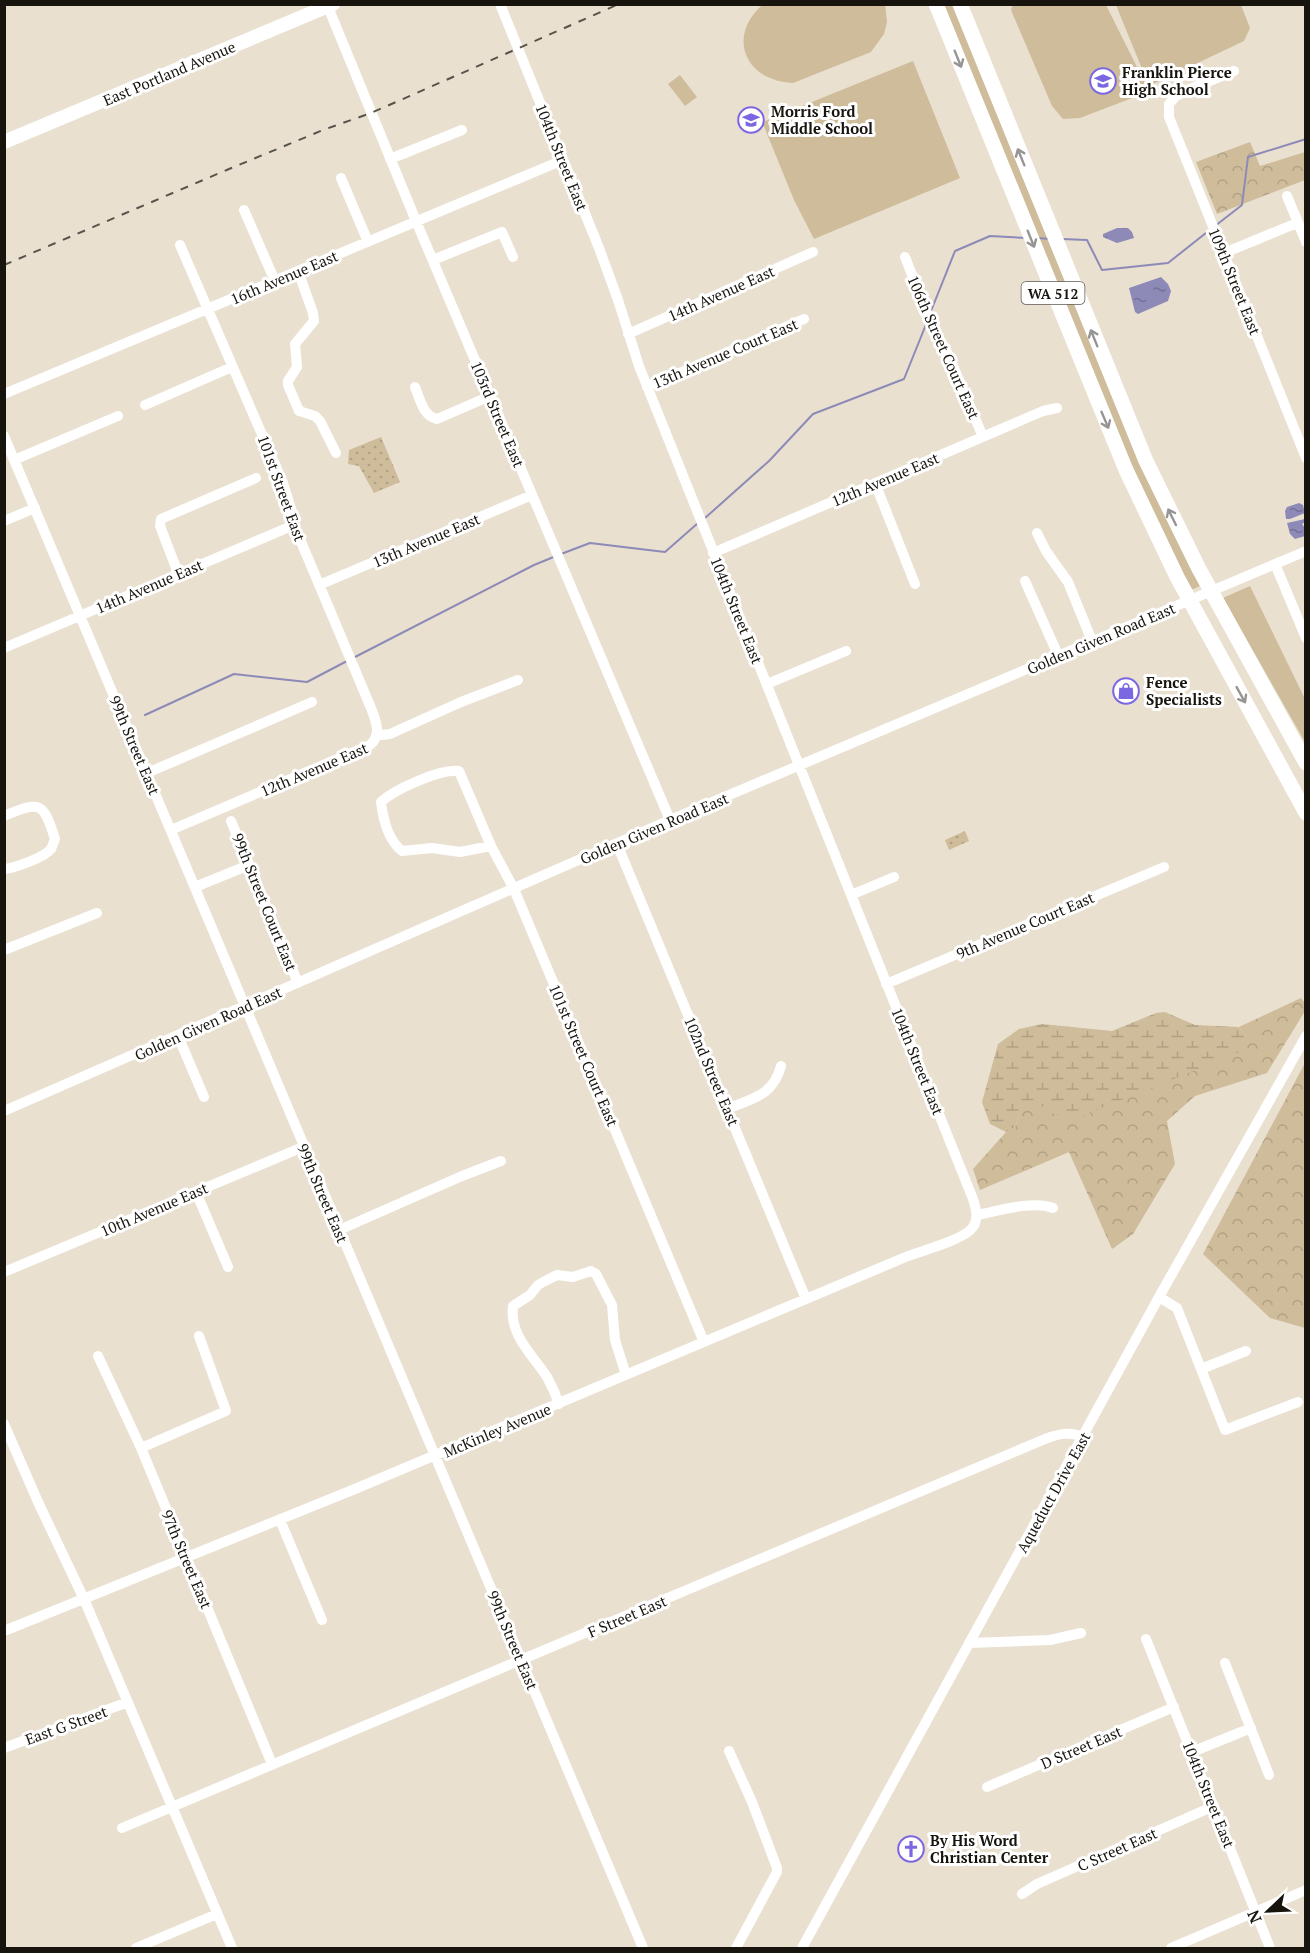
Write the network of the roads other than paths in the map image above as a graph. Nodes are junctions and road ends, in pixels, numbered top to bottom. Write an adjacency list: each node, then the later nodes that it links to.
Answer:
1 (500, 4): 9 (street, 104th Street East)
2 (936, 4): 68 (highway, WA 512, one-way to 68)
3 (960, 4): 65 (highway, WA 512, one-way to 3)
4 (331, 6): 7 (main road, East Portland Avenue); 8 (street, 103rd Street East)
5 (1234, 71): 19 (street, 109th Street East)
6 (462, 130): 8 (street)
7 (4, 142)
8 (390, 159): 13 (street, 103rd Street East)
9 (563, 160): 13 (street, 16th Avenue East); 27 (street, 104th Street East)
10 (341, 178): 15 (street)
11 (1287, 196): 14 (street)
12 (244, 210): 24 (street)
13 (416, 221): 15 (street, 16th Avenue East); 22 (street, 103rd Street East)
14 (1297, 223): 16 (street); 19 (street)
15 (368, 242): 23 (street, 16th Avenue East)
16 (1305, 242)
17 (180, 245): 25 (street, 101st Street East)
18 (813, 252): 27 (street, 14th Avenue East)
19 (1224, 253): 39 (street, 109th Street East)
20 (513, 257): 22 (street)
21 (905, 257): 37 (street, 106th Street Court East)
22 (433, 260): 32 (street, 103rd Street East)
23 (298, 271): 24 (street, 16th Avenue East); 38 (street)
24 (275, 281): 25 (street, 16th Avenue East)
25 (207, 310): 28 (street, 101st Street East); 31 (street, 16th Avenue East)
26 (804, 319): 30 (street, 13th Avenue Court East)
27 (628, 334): 30 (street, 104th Street East)
28 (232, 368): 33 (street); 46 (street, 101st Street East)
29 (415, 387): 32 (street)
30 (647, 387): 49 (street, 104th Street East)
31 (4, 394)
32 (490, 396): 43 (street, 103rd Street East)
33 (145, 405)
34 (1057, 408): 37 (street, 12th Avenue East)
35 (118, 416): 40 (street)
36 (4, 436): 40 (street, 99th Street East)
37 (983, 437): 42 (street, 12th Avenue East)
38 (336, 453)
39 (1305, 458)
40 (14, 460): 44 (street, 99th Street East)
41 (256, 478): 51 (street)
42 (875, 483): 49 (street, 12th Avenue East); 53 (street)
43 (532, 495): 54 (street, 13th Avenue East); 70 (street, 103rd Street East)
44 (35, 508): 45 (street); 55 (street, 99th Street East)
45 (4, 521)
46 (294, 525): 51 (street, 14th Avenue East); 54 (street, 101st Street East)
47 (1037, 533): 57 (street)
48 (1305, 551): 50 (street, Golden Given Road East)
49 (713, 553): 62 (street, 104th Street East)
50 (1275, 564): 56 (street); 57 (street, Golden Given Road East)
51 (178, 573): 55 (street, 14th Avenue East)
52 (1026, 581): 60 (street)
53 (915, 584)
54 (319, 585): 64 (street, 101st Street East)
55 (80, 616): 58 (street, 14th Avenue East); 67 (street, 99th Street East)
56 (1305, 638)
57 (1092, 641): 60 (street, Golden Given Road East)
58 (4, 648)
59 (846, 651): 62 (street)
60 (1058, 655): 66 (street, Golden Given Road East)
61 (518, 680): 64 (street, 12th Avenue East)
62 (767, 684): 66 (street, 104th Street East)
63 (312, 702): 67 (street)
64 (378, 733): 72 (street, 12th Avenue East)
65 (1305, 763)
66 (798, 765): 70 (street, Golden Given Road East); 81 (street, 104th Street East)
67 (147, 773): 72 (street, 99th Street East)
68 (1305, 813)
69 (4, 816): 77 (street)
70 (670, 820): 73 (street, Golden Given Road East)
71 (231, 821): 75 (street, 99th Street Court East)
72 (171, 830): 79 (street, 99th Street East)
73 (617, 844): 80 (street, Golden Given Road East); 91 (street, 102nd Street East)
74 (491, 846): 74 (street, 101st Street Court East); 80 (street, 101st Street Court East)
75 (249, 865): 79 (street); 84 (street, 99th Street Court East)
76 (1164, 867): 85 (street, 9th Avenue Court East)
77 (4, 869)
78 (894, 877): 81 (street)
79 (195, 887): 86 (street, 99th Street East)
80 (514, 889): 84 (street, Golden Given Road East); 104 (street, 101st Street Court East)
81 (851, 895): 85 (street, 104th Street East)
82 (97, 913): 83 (street)
83 (4, 950)
84 (298, 984): 86 (street, Golden Given Road East)
85 (886, 984): 97 (street, 104th Street East)
86 (245, 1007): 87 (street, Golden Given Road East); 93 (street, 99th Street East)
87 (178, 1036): 90 (street); 92 (street, Golden Given Road East)
88 (1305, 1036): 101 (street, Aqueduct Drive East)
89 (781, 1066): 91 (street)
90 (204, 1096)
91 (728, 1109): 102 (street, 102nd Street East)
92 (4, 1111)
93 (303, 1147): 95 (street, 10th Avenue East); 98 (street, 99th Street East)
94 (501, 1161): 98 (street)
95 (196, 1192): 99 (street); 100 (street, 10th Avenue East)
96 (1053, 1209): 97 (street)
97 (977, 1215): 102 (street, McKinley Avenue)
98 (339, 1230): 114 (street, 99th Street East)
99 (228, 1267)
100 (4, 1272)
101 (1159, 1297): 107 (street); 112 (street, Aqueduct Drive East)
102 (806, 1299): 104 (street, McKinley Avenue)
103 (199, 1336): 113 (street)
104 (704, 1342): 108 (street, McKinley Avenue)
105 (1246, 1351): 107 (street)
106 (98, 1356): 113 (street, 97th Street East)
107 (1201, 1369): 109 (street)
108 (626, 1375): 110 (street, McKinley Avenue); 110 (street)
109 (1298, 1402)
110 (559, 1404): 114 (street, McKinley Avenue)
111 (4, 1424): 117 (street)
112 (1083, 1437): 122 (street, Aqueduct Drive East); 123 (street, F Street East)
113 (141, 1448): 116 (street, 97th Street East)
114 (435, 1456): 115 (street, McKinley Avenue); 123 (street, 99th Street East)
115 (280, 1520): 116 (street, McKinley Avenue); 118 (street)
116 (186, 1558): 117 (street, McKinley Avenue); 131 (street, 97th Street East)
117 (84, 1599): 119 (street, McKinley Avenue); 125 (street)
118 (322, 1620)
119 (4, 1631)
120 (1081, 1633): 122 (street)
121 (1146, 1639): 126 (street, 104th Street East)
122 (969, 1643): 145 (street, Aqueduct Drive East)
123 (521, 1660): 131 (street, F Street East); 143 (street, 99th Street East)
124 (1225, 1663): 127 (street)
125 (128, 1702): 128 (street, East G Street); 134 (street)
126 (1174, 1707): 130 (street, 104th Street East); 133 (street, D Street East)
127 (1251, 1728): 130 (street); 132 (street)
128 (4, 1748)
129 (729, 1751): 144 (street)
130 (1192, 1752): 135 (street, 104th Street East)
131 (272, 1764): 134 (street, F Street East)
132 (1269, 1774)
133 (987, 1787)
134 (172, 1806): 136 (street, F Street East); 140 (street)
135 (1214, 1806): 138 (street, C Street East); 139 (street, 104th Street East)
136 (122, 1828)
137 (1305, 1890): 139 (street)
138 (1022, 1894)
139 (1255, 1912): 146 (street); 147 (street, 104th Street East)
140 (217, 1914): 141 (street); 142 (street)
141 (232, 1947)
142 (136, 1948)
143 (643, 1948)
144 (736, 1948)
145 (802, 1948)
146 (1171, 1948)
147 (1270, 1948)

